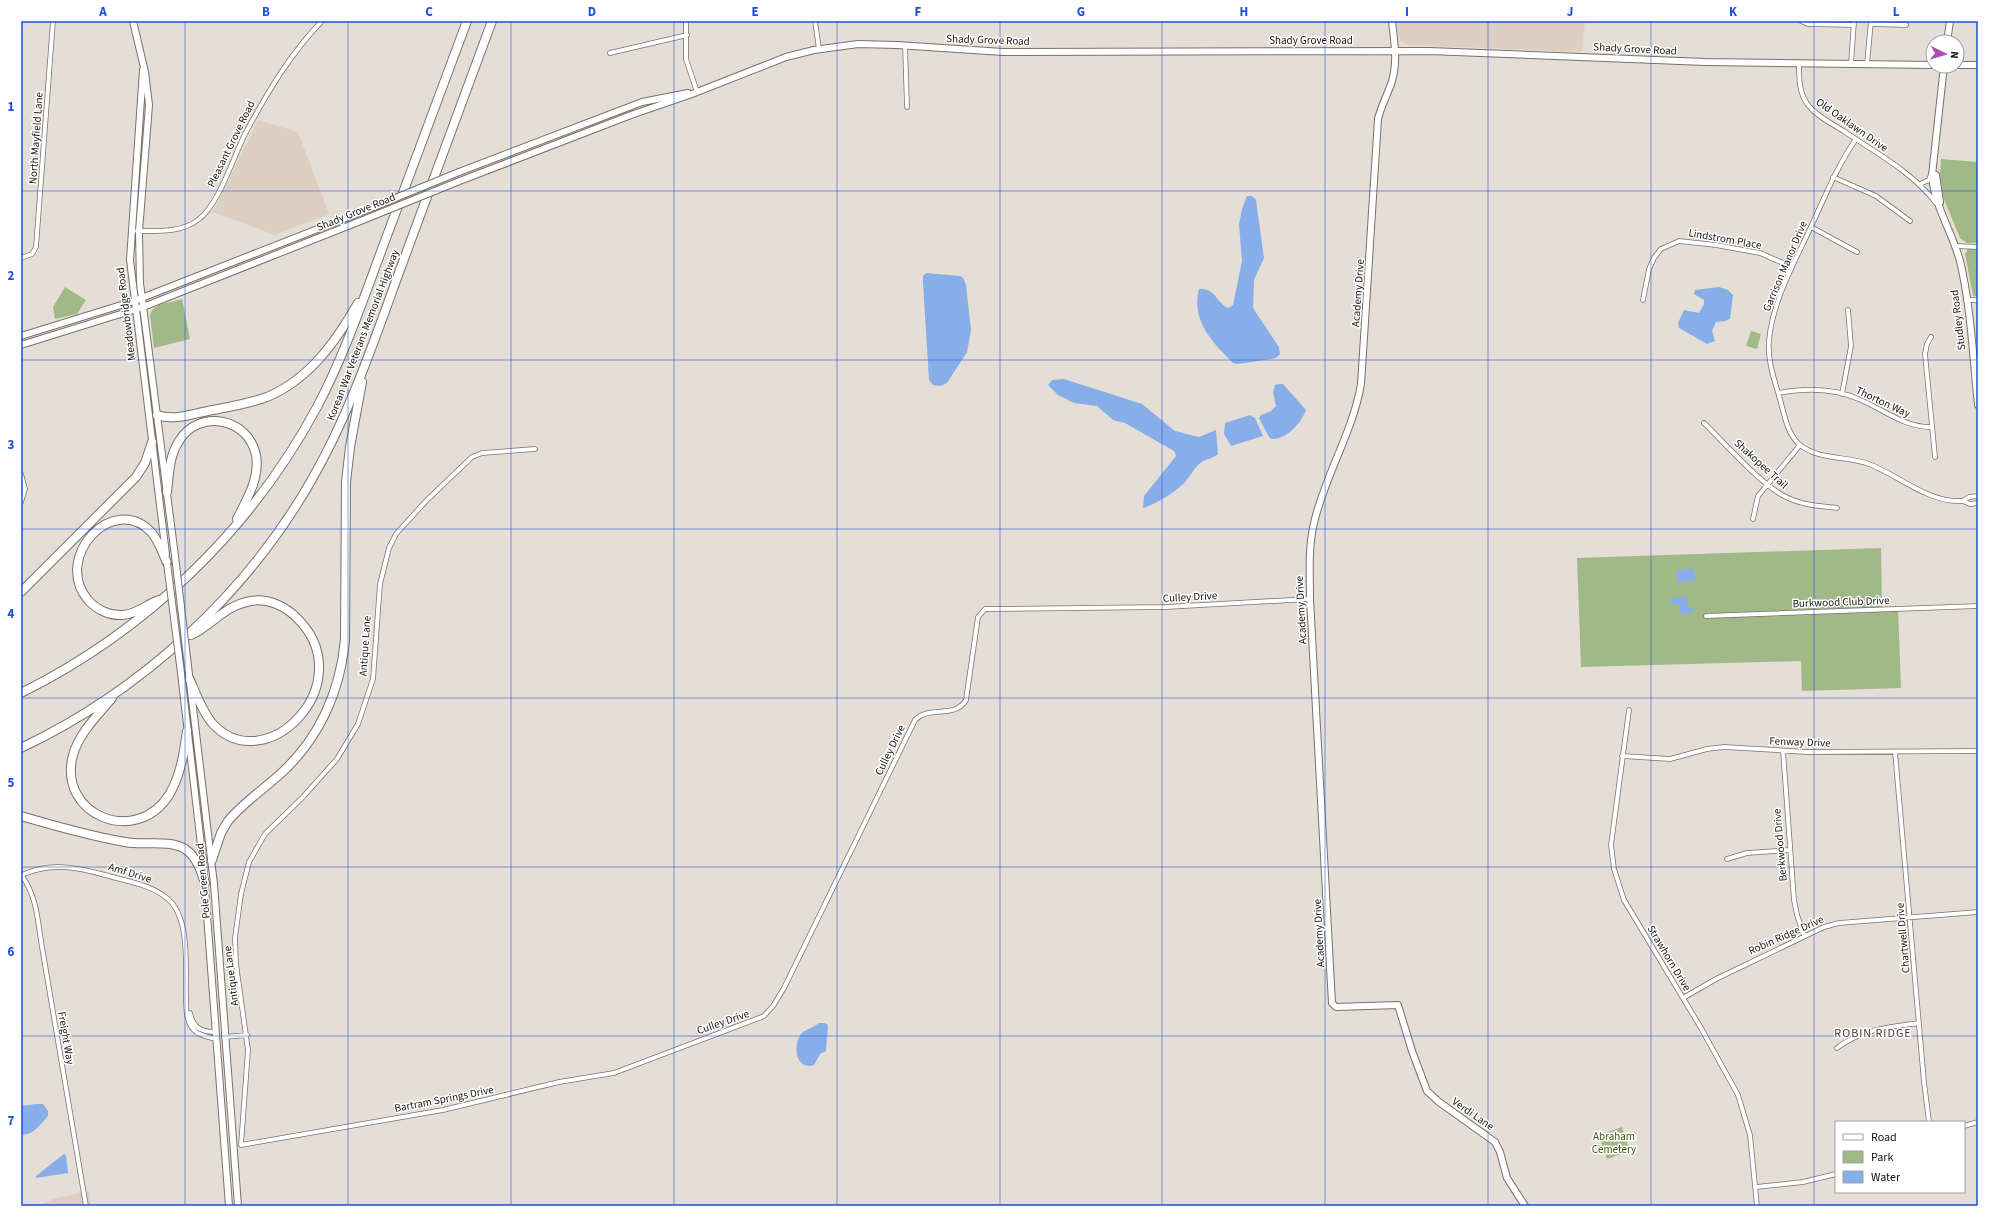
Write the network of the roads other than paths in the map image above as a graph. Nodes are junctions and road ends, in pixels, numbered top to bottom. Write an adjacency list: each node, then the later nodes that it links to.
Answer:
1 (53, 21): 45 (street, North Mayfield Lane)
2 (133, 21): 20 (main road, Meadowbridge Road)
3 (322, 21): 41 (street, Pleasant Grove Road)
4 (467, 21): 47 (highway, Korean War Veterans Memorial Highway)
5 (492, 21): 59 (highway, Korean War Veterans Memorial Highway)
6 (686, 21): 15 (street)
7 (815, 21): 17 (street)
8 (1392, 21): 18 (main road, Academy Drive)
9 (1801, 21): 12 (street)
10 (1950, 21): 14 (main road)
11 (1871, 22): 13 (street); 23 (street)
12 (1854, 23): 22 (street)
13 (1906, 25)
14 (1948, 34)
15 (687, 35): 19 (street); 28 (street)
16 (905, 45): 17 (main road, Shady Grove Road); 18 (main road, Shady Grove Road); 29 (street)
17 (819, 49): 28 (main road, Shady Grove Road)
18 (1396, 51): 21 (main road, Shady Grove Road); 84 (main road, Academy Drive)
19 (610, 53)
20 (143, 61): 40 (main road, Meadowbridge Road); 41 (main road, Meadowbridge Road)
21 (1799, 64): 22 (main road, Shady Grove Road); 30 (street, Old Oaklawn Drive)
22 (1851, 64): 23 (main road, Shady Grove Road)
23 (1867, 64): 24 (main road, Shady Grove Road)
24 (1925, 65)
25 (1978, 65): 26 (main road)
26 (1965, 66)
27 (1943, 74): 33 (main road, Studley Road)
28 (697, 92): 31 (main road, Shady Grove Road); 32 (main road, Shady Grove Road)
29 (907, 107)
30 (1856, 139): 34 (street, Garrison Manor Drive); 35 (street, Old Oaklawn Drive)
31 (537, 142): 32 (main road); 48 (main road, Shady Grove Road, bridge)
32 (540, 151): 53 (main road, Shady Grove Road, bridge)
33 (1933, 167): 35 (street); 36 (main road, Studley Road); 37 (main road, Studley Road)
34 (1833, 177): 38 (street); 39 (street, Garrison Manor Drive)
35 (1920, 184): 36 (street, Old Oaklawn Drive)
36 (1938, 205): 37 (main road, Studley Road)
37 (1941, 211): 42 (main road, Studley Road)
38 (1910, 221)
39 (1811, 227): 44 (street); 46 (street, Garrison Manor Drive)
40 (131, 231): 41 (street, Pleasant Grove Road); 52 (main road, Meadowbridge Road)
41 (139, 231): 48 (main road, Meadowbridge Road)
42 (1956, 246): 43 (street); 50 (main road, Studley Road)
43 (1978, 247)
44 (1857, 252)
45 (21, 258)
46 (1792, 267): 49 (street, Lindstrom Place); 60 (street, Garrison Manor Drive)
47 (368, 286): 63 (highway); 79 (highway, Korean War Veterans Memorial Highway)
48 (142, 298): 52 (main road, Shady Grove Road); 53 (main road, Meadowbridge Road)
49 (1643, 300)
50 (1966, 300): 51 (street); 62 (main road, Studley Road)
51 (1978, 300)
52 (134, 301): 54 (main road, Meadowbridge Road); 56 (main road, Shady Grove Road)
53 (143, 308): 54 (main road, Shady Grove Road); 63 (main road, Meadowbridge Road)
54 (135, 310): 58 (main road, Shady Grove Road); 66 (main road, Meadowbridge Road)
55 (1848, 310): 61 (street)
56 (21, 336)
57 (1930, 337): 65 (street)
58 (21, 345)
59 (367, 361): 87 (highway, Korean War Veterans Memorial Highway); 100 (highway)
60 (1779, 393): 61 (street, Thorton Way); 67 (street, Garrison Manor Drive)
61 (1842, 394): 65 (street, Thorton Way)
62 (1978, 405)
63 (157, 415): 72 (main road, Meadowbridge Road)
64 (1704, 423): 71 (street, Shakopee Trail)
65 (1932, 427): 69 (street)
66 (152, 442): 81 (main road, Meadowbridge Road); 82 (highway)
67 (1800, 445): 71 (street); 74 (street, Garrison Manor Drive)
68 (535, 450): 111 (street, Antique Lane)
69 (1935, 457)
70 (21, 474): 75 (street)
71 (1767, 484): 77 (street, Shakopee Trail); 78 (street)
72 (167, 492): 79 (highway); 80 (main road, Meadowbridge Road)
73 (1978, 496): 74 (street, Garrison Manor Drive)
74 (1963, 500): 76 (street, Garrison Manor Drive)
75 (21, 502)
76 (1978, 503)
77 (1837, 508)
78 (1753, 519)
79 (232, 530): 83 (highway, Korean War Veterans Memorial Highway)
80 (175, 556): 88 (main road, Pole Green Road, bridge)
81 (167, 563): 83 (highway); 92 (main road, Pole Green Road, bridge)
82 (21, 592)
83 (164, 598): 90 (highway, Korean War Veterans Memorial Highway)
84 (1310, 599): 115 (street, Culley Drive); 117 (main road, Academy Drive)
85 (1978, 606): 86 (street, Burkwood Club Drive)
86 (1706, 616)
87 (187, 637): 88 (highway); 89 (highway, Korean War Veterans Memorial Highway)
88 (190, 680): 100 (main road, Pole Green Road)
89 (119, 690): 92 (highway); 93 (highway, Korean War Veterans Memorial Highway)
90 (21, 693)
91 (1629, 710): 97 (street, Strawhorn Drive)
92 (188, 731): 103 (main road, Pole Green Road)
93 (21, 748)
94 (1783, 751): 96 (street, Fenway Drive); 97 (street, Fenway Drive); 99 (street, Berkwood Drive)
95 (1978, 751): 96 (street, Fenway Drive)
96 (1895, 752): 105 (street, Chartwell Drive)
97 (1622, 756): 108 (street, Strawhorn Drive)
98 (21, 816): 103 (highway)
99 (1790, 850): 101 (street); 106 (street, Berkwood Drive)
100 (212, 860): 112 (main road, Pole Green Road)
101 (1727, 860)
102 (22, 875): 107 (street, Amf Drive); 124 (street, Freight Way)
103 (205, 883): 110 (main road, Pole Green Road)
104 (1978, 912): 105 (street, Robin Ridge Drive)
105 (1910, 917): 106 (street, Robin Ridge Drive); 109 (street, Chartwell Drive)
106 (1804, 935): 108 (street, Robin Ridge Drive)
107 (186, 959): 110 (street, Amf Drive); 113 (street, Amf Drive)
108 (1682, 998): 123 (street, Strawhorn Drive)
109 (1919, 1024): 114 (street); 118 (street, Chartwell Drive)
110 (215, 1029): 112 (main road); 113 (main road, Pole Green Road)
111 (247, 1034): 112 (street); 121 (street, Antique Lane)
112 (224, 1037): 116 (main road); 126 (main road, Pole Green Road)
113 (216, 1039): 116 (main road, Pole Green Road)
114 (1837, 1048)
115 (648, 1060): 121 (street, Bartram Springs Drive)
116 (219, 1079): 125 (main road, Pole Green Road)
117 (1439, 1102): 127 (main road, Verdi Lane)
118 (1929, 1121)
119 (1978, 1122): 120 (street)
120 (1965, 1126)
121 (241, 1145)
122 (1835, 1174): 123 (street)
123 (1756, 1187): 128 (street, Strawhorn Drive)
124 (86, 1206)
125 (229, 1206)
126 (238, 1206)
127 (1525, 1206)
128 (1757, 1206)

